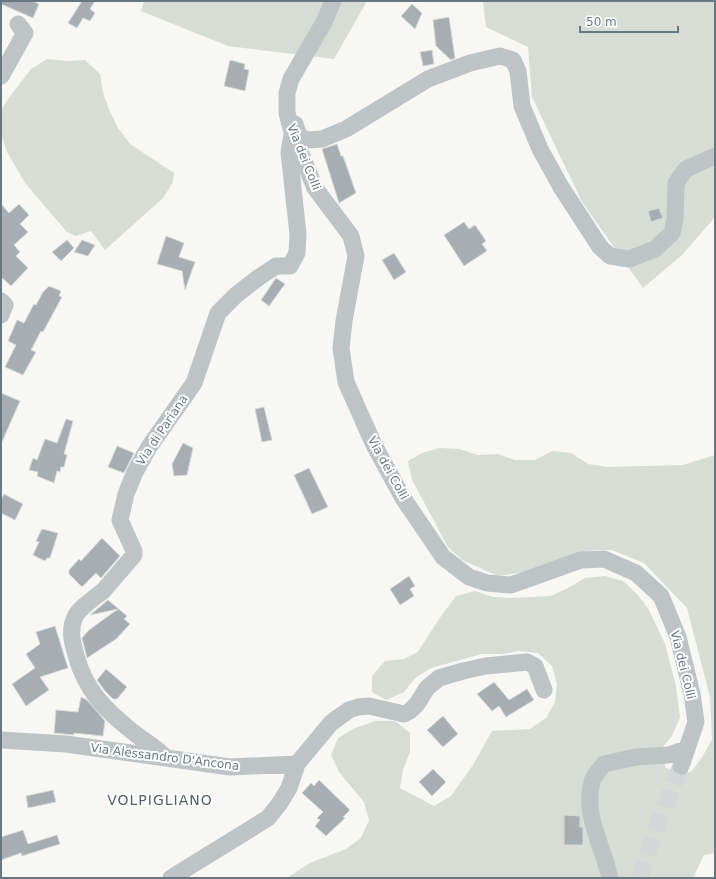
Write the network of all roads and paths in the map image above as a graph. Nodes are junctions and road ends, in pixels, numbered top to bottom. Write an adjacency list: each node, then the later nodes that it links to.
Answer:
1 (332, 1): 3 (street, Via dei Colli)
2 (18, 24): 4 (street)
3 (302, 61): 5 (street, Via dei Colli); 6 (street)
4 (1, 76)
5 (292, 132): 11 (street, Via dei Colli); 12 (street, Via di Pariana)
6 (715, 156)
7 (1, 301): 8 (street)
8 (1, 315)
9 (544, 690): 13 (street)
10 (1, 740): 12 (street, Via Alessandro D'Ancona)
11 (687, 749): 14 (street, Via dei Colli); 16 (street)
12 (166, 758): 13 (street, Via Alessandro D'Ancona)
13 (297, 764): 15 (street)
14 (681, 766)
15 (171, 878)
16 (610, 878)

